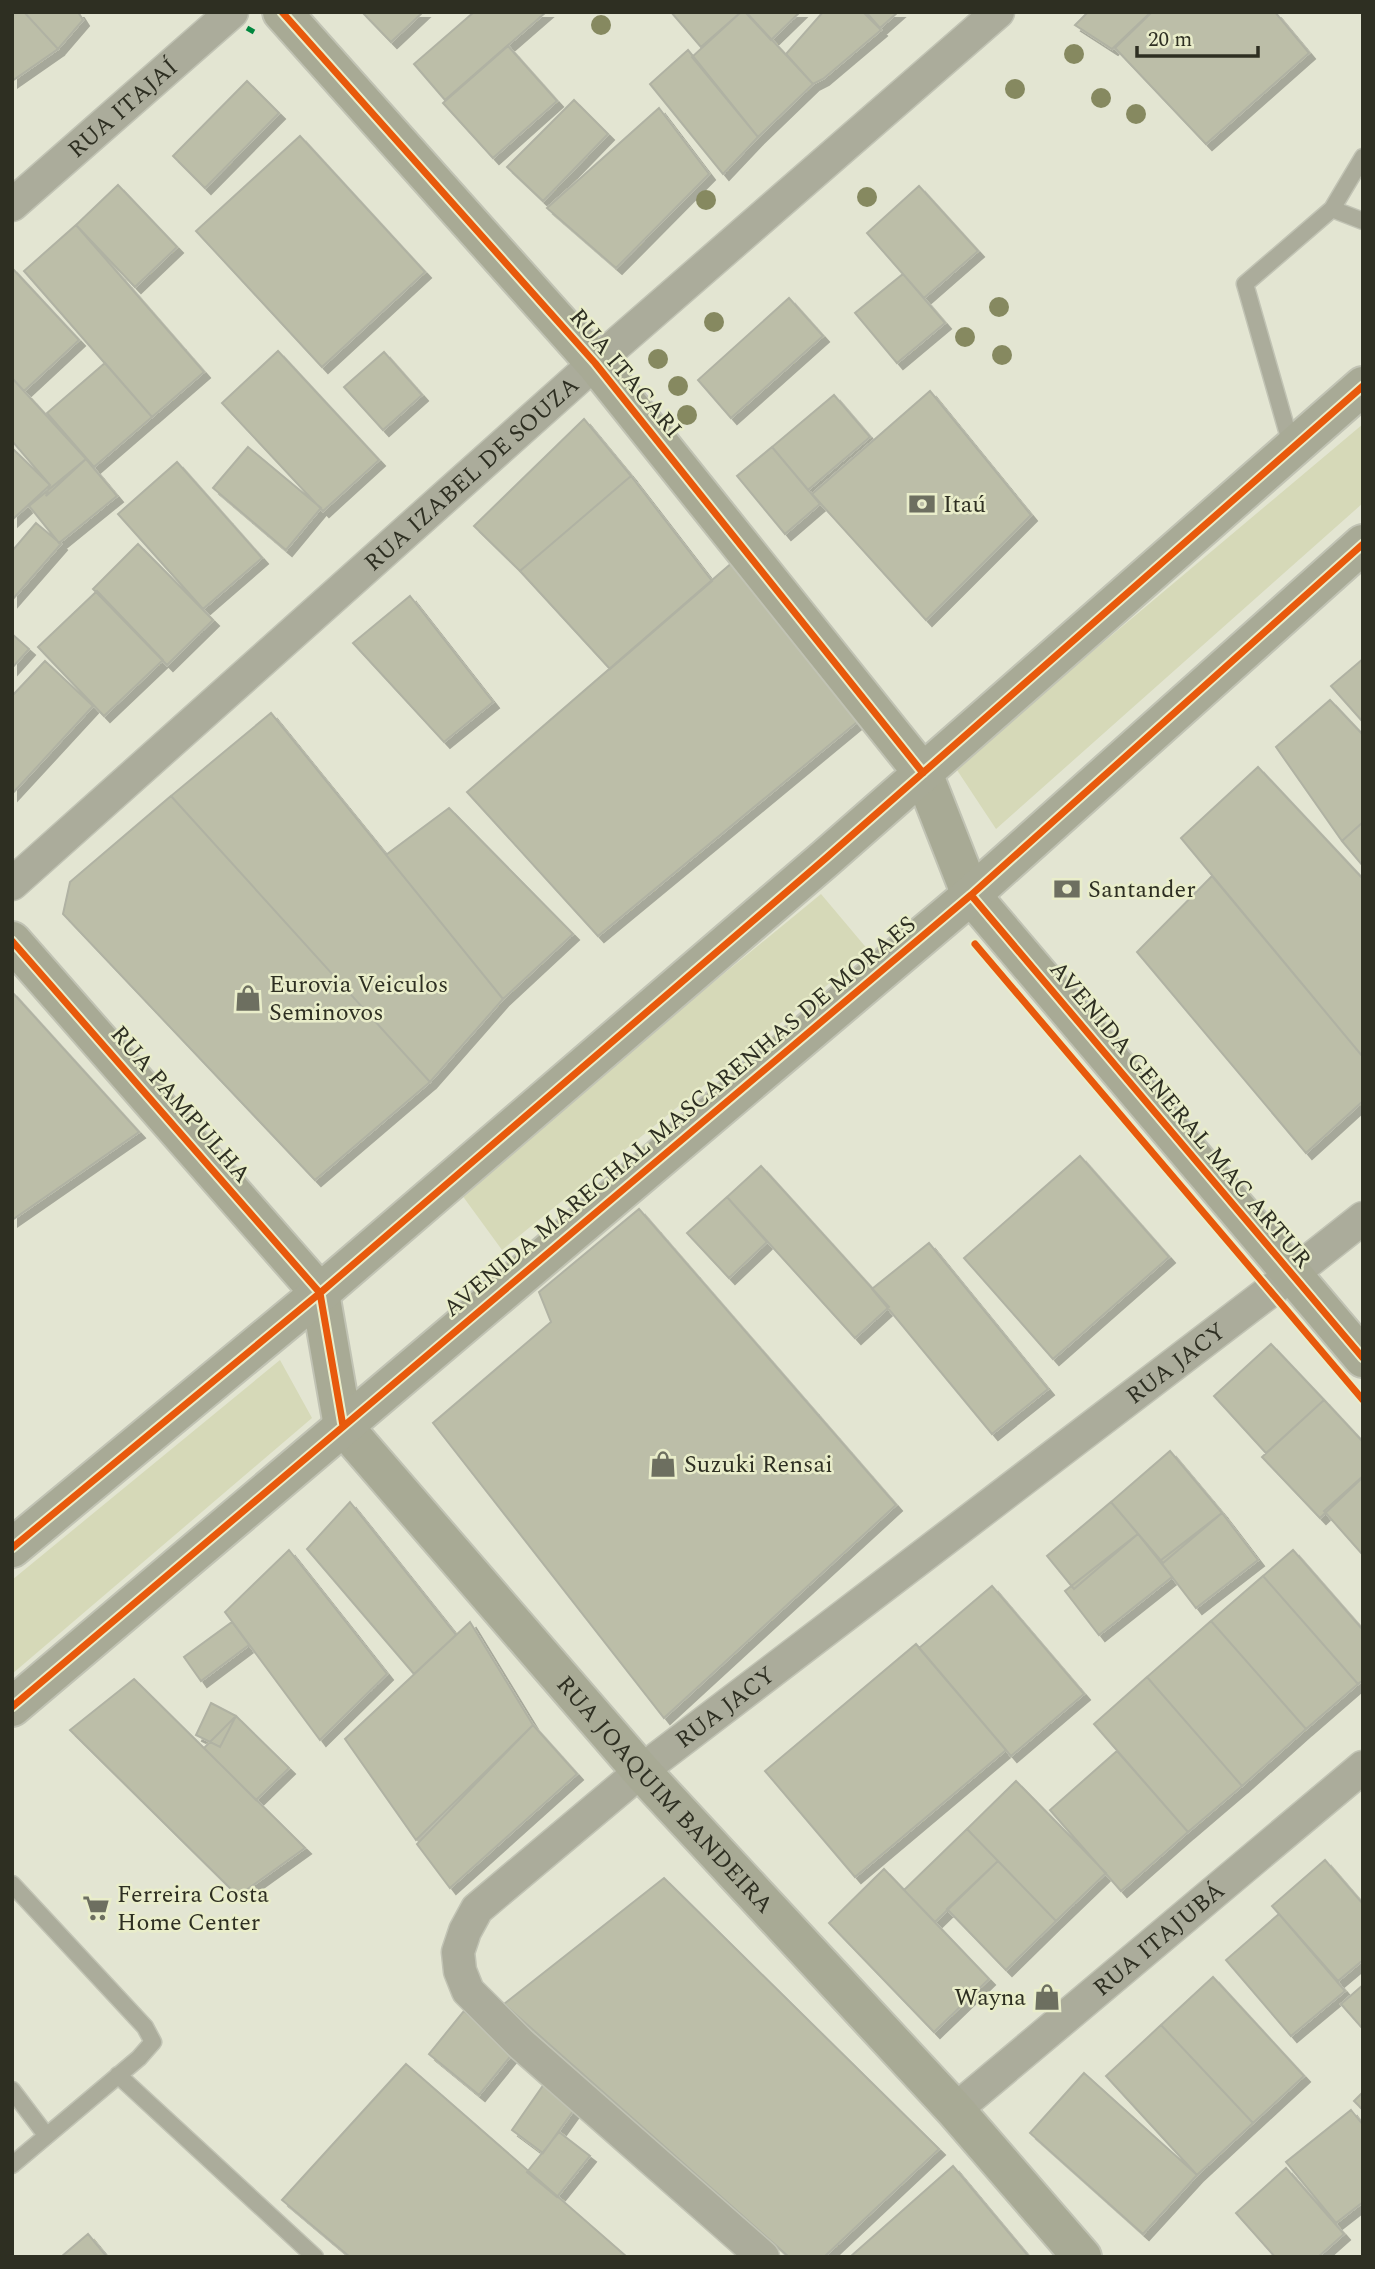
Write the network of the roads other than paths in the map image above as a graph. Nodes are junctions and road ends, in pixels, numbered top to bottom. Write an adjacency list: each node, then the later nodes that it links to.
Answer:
1 (232, 12): 5 (street, RUA ITAJAÍ)
2 (282, 12): 8 (main road, RUA ITACARI)
3 (998, 12): 8 (street, RUA IZABEL DE SOUZA)
4 (1363, 157): 6 (lane)
5 (12, 205)
6 (1332, 209): 7 (lane); 10 (lane)
7 (1363, 221)
8 (595, 363): 12 (main road, RUA ITACARI); 13 (street, RUA IZABEL DE SOUZA)
9 (1363, 386): 10 (highway)
10 (1292, 448): 12 (highway)
11 (1363, 544): 14 (highway, AVENIDA MARECHAL MASCARENHAS DE MORAES)
12 (923, 773): 14 (main road, AVENIDA GENERAL MAC ARTUR); 18 (highway)
13 (12, 884)
14 (971, 895): 17 (main road, AVENIDA GENERAL MAC ARTUR); 20 (highway, AVENIDA MARECHAL MASCARENHAS DE MORAES)
15 (12, 940): 18 (main road, RUA PAMPULHA)
16 (1363, 1217): 17 (street, RUA JACY)
17 (1291, 1275): 19 (main road, AVENIDA GENERAL MAC ARTUR); 24 (street, RUA JACY)
18 (320, 1293): 20 (main road); 21 (highway)
19 (1363, 1358)
20 (344, 1426): 22 (highway, AVENIDA MARECHAL MASCARENHAS DE MORAES); 24 (main road, RUA JOAQUIM BANDEIRA)
21 (12, 1548)
22 (12, 1707)
23 (1363, 1767): 28 (street, RUA ITAJUBÁ)
24 (640, 1771): 28 (main road, RUA JOAQUIM BANDEIRA); 32 (street, RUA JACY)
25 (12, 1884): 26 (lane)
26 (118, 2075): 29 (lane); 31 (lane)
27 (12, 2090): 29 (lane)
28 (955, 2110): 33 (main road, RUA JOAQUIM BANDEIRA)
29 (46, 2136): 30 (lane)
30 (12, 2165)
31 (315, 2257)
32 (763, 2257)
33 (1082, 2257)

